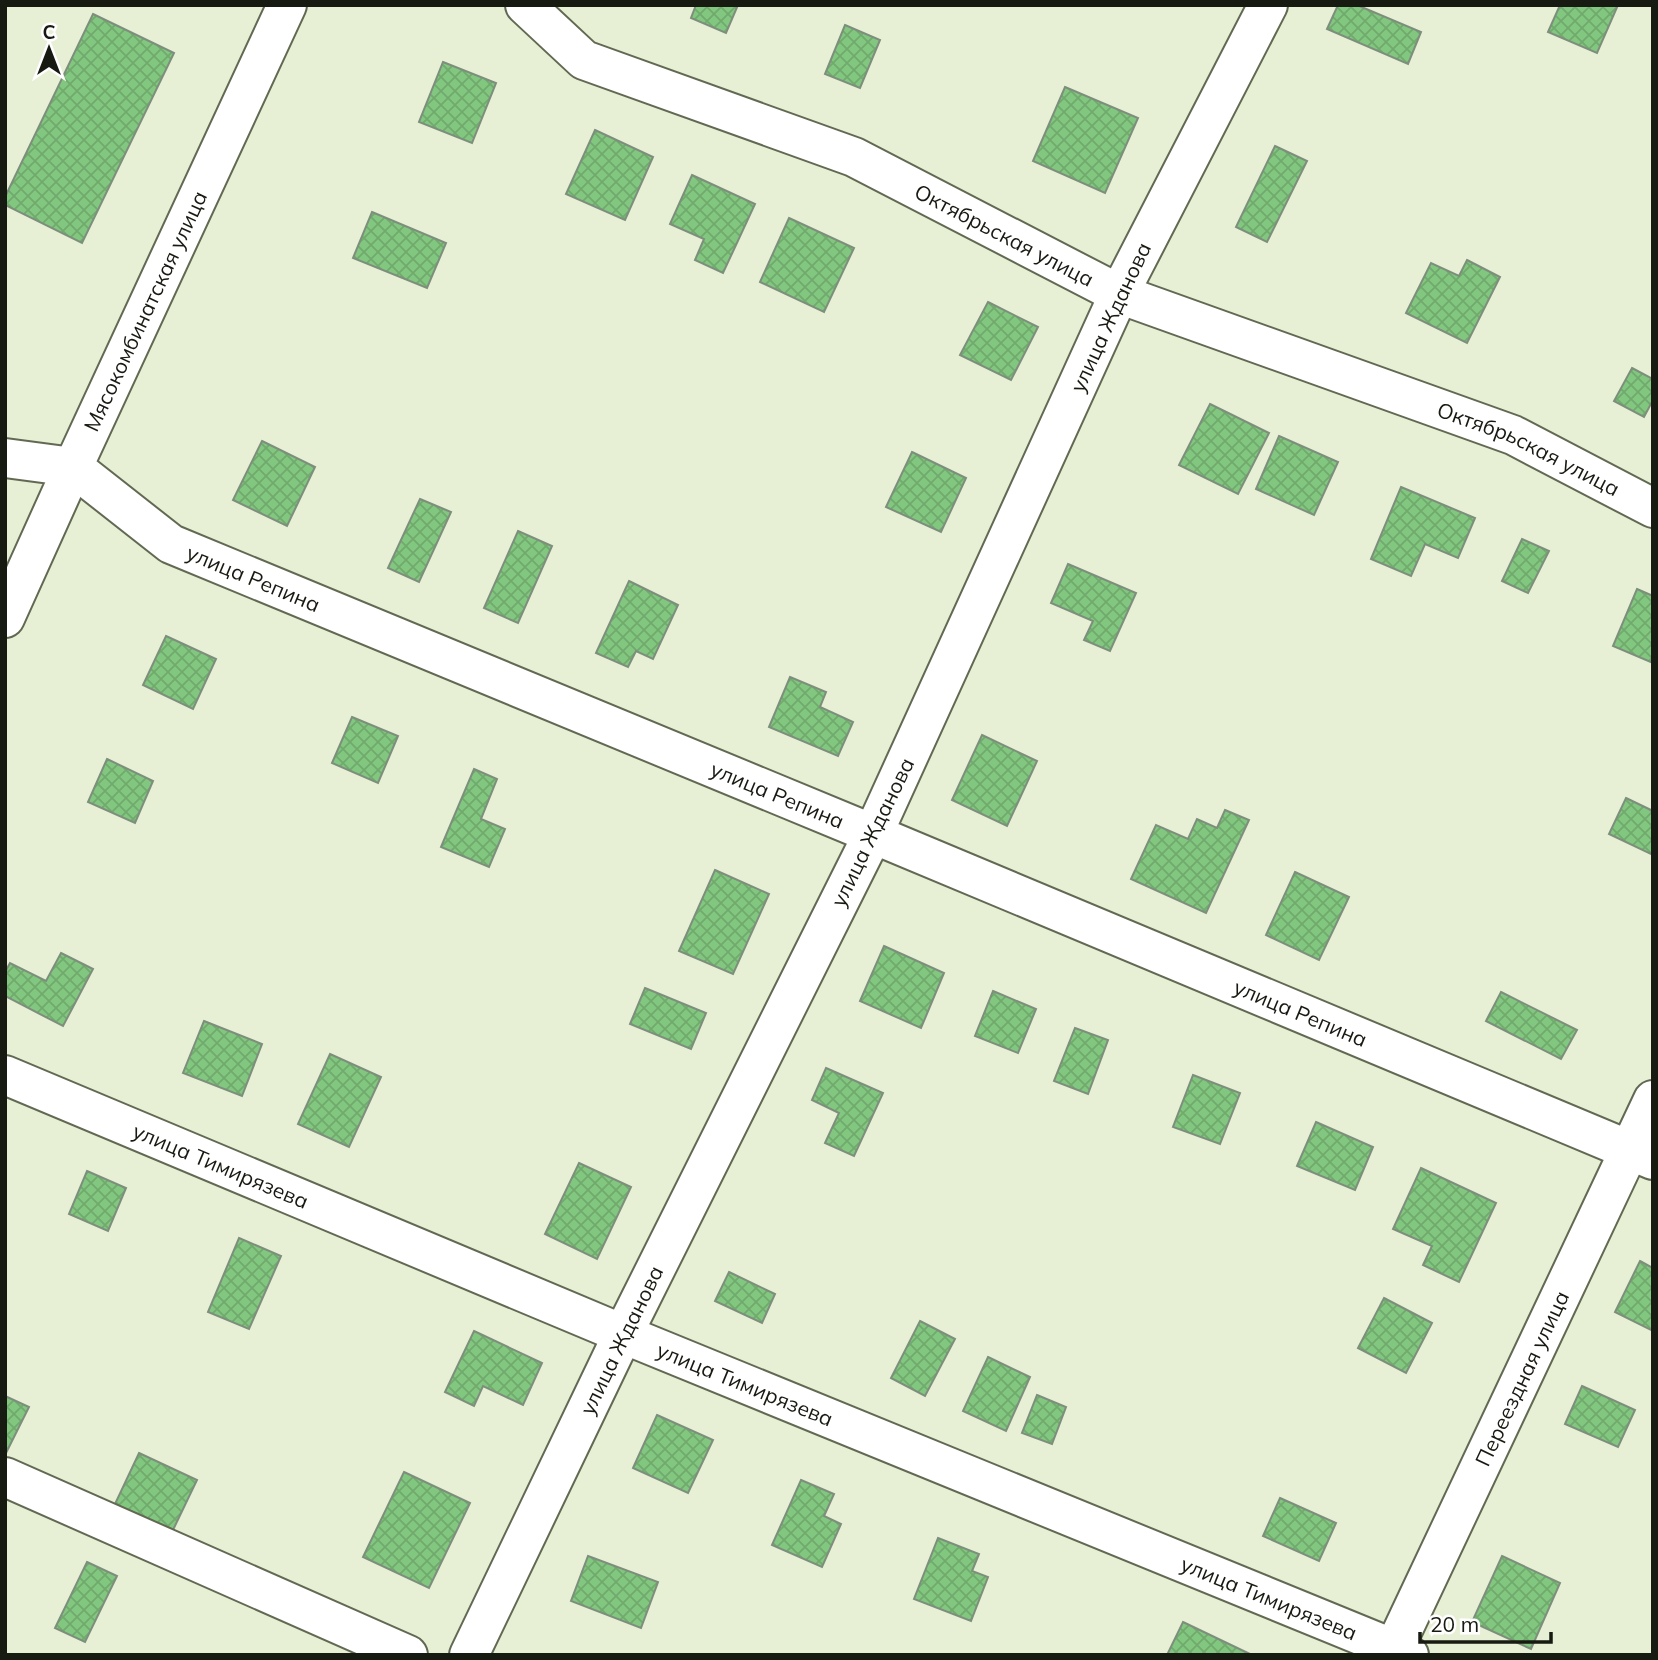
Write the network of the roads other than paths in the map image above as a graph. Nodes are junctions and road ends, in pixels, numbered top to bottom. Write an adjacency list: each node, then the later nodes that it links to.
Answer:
1 (287, 5): 6 (street, Мясокомбинатская улица)
2 (525, 5): 4 (street, Октябрьская улица)
3 (1268, 5): 4 (street, улица Жданова)
4 (1119, 294): 7 (street, Октябрьская улица); 9 (street, улица Жданова)
5 (5, 458): 6 (street)
6 (73, 467): 8 (street, Мясокомбинатская улица); 9 (street, улица Репина)
7 (1653, 508)
8 (5, 618)
9 (873, 834): 12 (street, улица Репина); 13 (street, улица Жданова)
10 (5, 1075): 13 (street, улица Тимирязева)
11 (1653, 1100): 12 (street, Переездная улица)
12 (1641, 1155): 15 (street, Переездная улица)
13 (623, 1334): 15 (street, улица Тимирязева); 17 (street, улица Жданова)
14 (5, 1477): 16 (street)
15 (1398, 1652)
16 (408, 1655)
17 (469, 1655)

